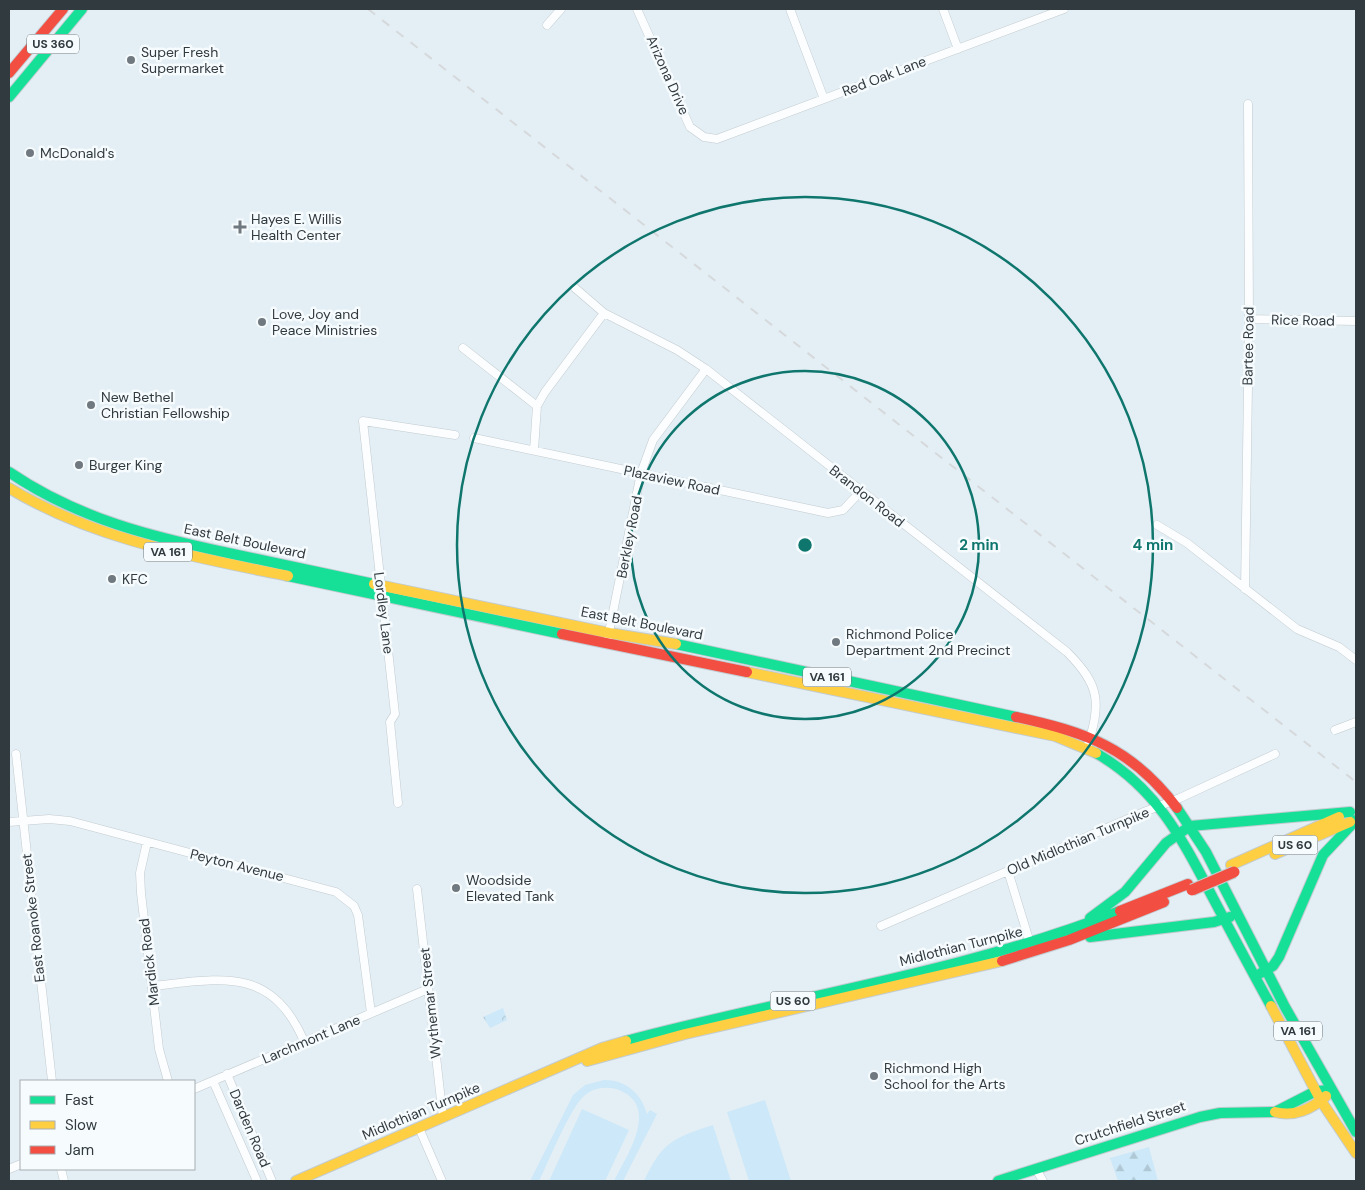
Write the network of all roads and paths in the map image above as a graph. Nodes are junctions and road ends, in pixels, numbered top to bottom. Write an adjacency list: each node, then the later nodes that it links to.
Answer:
1 (63, 9): 10 (main road, US 360)
2 (82, 9): 11 (main road, US 360)
3 (561, 9): 8 (street)
4 (637, 9): 14 (street, Arizona Drive)
5 (790, 9): 12 (street)
6 (943, 9): 9 (street)
7 (1064, 9): 9 (street, Red Oak Lane)
8 (547, 25)
9 (958, 48): 12 (street, Red Oak Lane)
10 (9, 73)
11 (9, 97)
12 (824, 99): 14 (street, Red Oak Lane)
13 (1248, 104): 17 (street, Bartee Road)
14 (704, 137)
15 (575, 288): 16 (street, Brandon Road)
16 (604, 313): 20 (street, Brandon Road); 21 (street)
17 (1249, 319): 18 (street, Rice Road); 31 (street, Bartee Road)
18 (1356, 322)
19 (463, 348): 21 (street)
20 (706, 369): 26 (street, Berkley Road); 28 (street, Brandon Road)
21 (537, 406): 24 (street)
22 (455, 435): 30 (street, Lordley Lane)
23 (474, 438): 24 (street, Plazaview Road)
24 (534, 450): 26 (street, Plazaview Road)
25 (9, 472): 30 (main road, East Belt Boulevard / VA 161)
26 (641, 473): 28 (street, Plazaview Road); 33 (street, Berkley Road)
27 (9, 488): 32 (main road, East Belt Boulevard / VA 161)
28 (861, 491): 37 (street, Brandon Road)
29 (1157, 525): 31 (street)
30 (380, 585): 32 (street, Lordley Lane); 33 (main road, East Belt Boulevard / VA 161)
31 (1245, 589): 34 (street)
32 (383, 598): 33 (main road, East Belt Boulevard / VA 161); 41 (street, Lordley Lane)
33 (608, 638): 37 (main road, East Belt Boulevard / VA 161)
34 (1356, 660)
35 (1356, 722): 36 (street)
36 (1335, 730)
37 (1089, 742): 40 (main road, East Belt Boulevard / VA 161); 42 (main road, East Belt Boulevard / VA 161)
38 (16, 754): 44 (street, East Roanoke Street)
39 (1275, 754): 40 (street, Old Midlothian Turnpike)
40 (1172, 801): 42 (street, Old Midlothian Turnpike); 46 (main road, East Belt Boulevard / VA 161)
41 (398, 803)
42 (1162, 809): 47 (main road, East Belt Boulevard / VA 161); 49 (main road); 50 (street, Old Midlothian Turnpike)
43 (1355, 815): 46 (main road); 51 (main road, Midlothian Turnpike / US 60); 59 (main road)
44 (22, 820): 45 (street, Peyton Avenue); 48 (street, Peyton Avenue); 67 (street, East Roanoke Street)
45 (9, 822)
46 (1190, 826): 47 (main road); 53 (main road, East Belt Boulevard / VA 161)
47 (1178, 832): 49 (main road); 54 (main road, East Belt Boulevard / VA 161)
48 (146, 842): 61 (street, Mardick Road); 63 (street, Peyton Avenue)
49 (1164, 845): 56 (main road)
50 (1008, 871): 55 (street, Old Midlothian Turnpike); 58 (street)
51 (1190, 887): 56 (main road, Midlothian Turnpike / US 60); 57 (main road, Midlothian Turnpike / US 60)
52 (417, 889): 62 (street, Wythemar Street)
53 (1237, 913): 54 (main road); 59 (main road, VA 161)
54 (1225, 920): 57 (main road); 60 (main road, VA 161)
55 (882, 926)
56 (1076, 928): 58 (main road, Midlothian Turnpike / US 60)
57 (1069, 940): 65 (main road, Midlothian Turnpike / US 60)
58 (1030, 943): 65 (main road, Midlothian Turnpike / US 60)
59 (1266, 971): 60 (main road); 71 (main road, VA 161)
60 (1258, 982): 72 (main road, VA 161)
61 (152, 986): 64 (street); 68 (street, Mardick Road)
62 (428, 989): 63 (street, Larchmont Lane); 73 (street, Wythemar Street)
63 (371, 1013): 64 (street, Larchmont Lane)
64 (304, 1041): 66 (street, Larchmont Lane)
65 (559, 1068): 73 (main road, Midlothian Turnpike / US 60)
66 (227, 1074): 69 (street, Larchmont Lane); 79 (street, Darden Road)
67 (52, 1080)
68 (168, 1080)
69 (213, 1081): 70 (street, Larchmont Lane); 78 (street, Darden Road)
70 (195, 1089)
71 (1332, 1090): 72 (main road, Crutchfield Street); 75 (main road, VA 161)
72 (1319, 1096): 76 (main road, VA 161); 77 (main road, Crutchfield Street)
73 (443, 1118): 74 (main road, Midlothian Turnpike / US 60)
74 (419, 1128): 80 (main road, Midlothian Turnpike / US 60); 81 (street)
75 (1356, 1132)
76 (1356, 1153)
77 (1036, 1169): 82 (main road, Crutchfield Street); 83 (street)
78 (257, 1181)
79 (272, 1181)
80 (296, 1181)
81 (442, 1181)
82 (998, 1181)
83 (1043, 1181)

